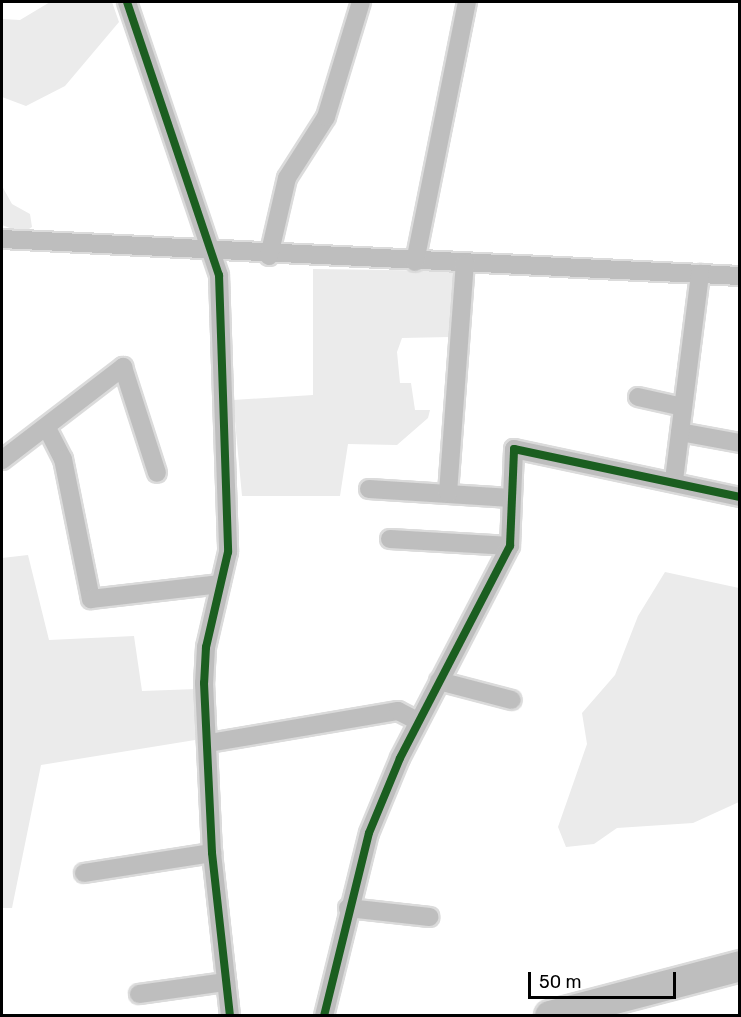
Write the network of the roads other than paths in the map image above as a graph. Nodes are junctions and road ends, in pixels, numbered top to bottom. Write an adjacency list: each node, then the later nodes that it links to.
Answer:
1 (127, 2): 5 (street)
2 (361, 2): 6 (street)
3 (467, 2): 7 (street)
4 (2, 239): 5 (street)
5 (213, 250): 6 (street); 25 (street)
6 (269, 256): 7 (street)
7 (415, 262): 8 (street)
8 (465, 264): 10 (street); 20 (street)
9 (739, 273): 10 (street)
10 (700, 274): 12 (street)
11 (638, 397): 12 (street)
12 (683, 407): 14 (street)
13 (48, 430): 16 (street); 17 (street); 25 (street)
14 (680, 432): 15 (street); 18 (street)
15 (740, 443)
16 (2, 460)
17 (157, 473)
18 (674, 480): 21 (street); 22 (street)
19 (369, 489): 20 (street)
20 (448, 493): 22 (street)
21 (740, 497)
22 (511, 498): 24 (street)
23 (390, 539): 24 (street)
24 (510, 546): 26 (street)
25 (220, 584): 29 (street)
26 (439, 681): 27 (street); 28 (street)
27 (512, 700)
28 (418, 721): 29 (street); 32 (street)
29 (209, 743): 30 (street)
30 (212, 853): 31 (street); 35 (street)
31 (84, 873)
32 (348, 908): 33 (street); 39 (street)
33 (430, 917)
34 (740, 966): 37 (main road)
35 (226, 982): 36 (street); 38 (street)
36 (139, 994)
37 (554, 1015)
38 (230, 1016)
39 (324, 1016)

